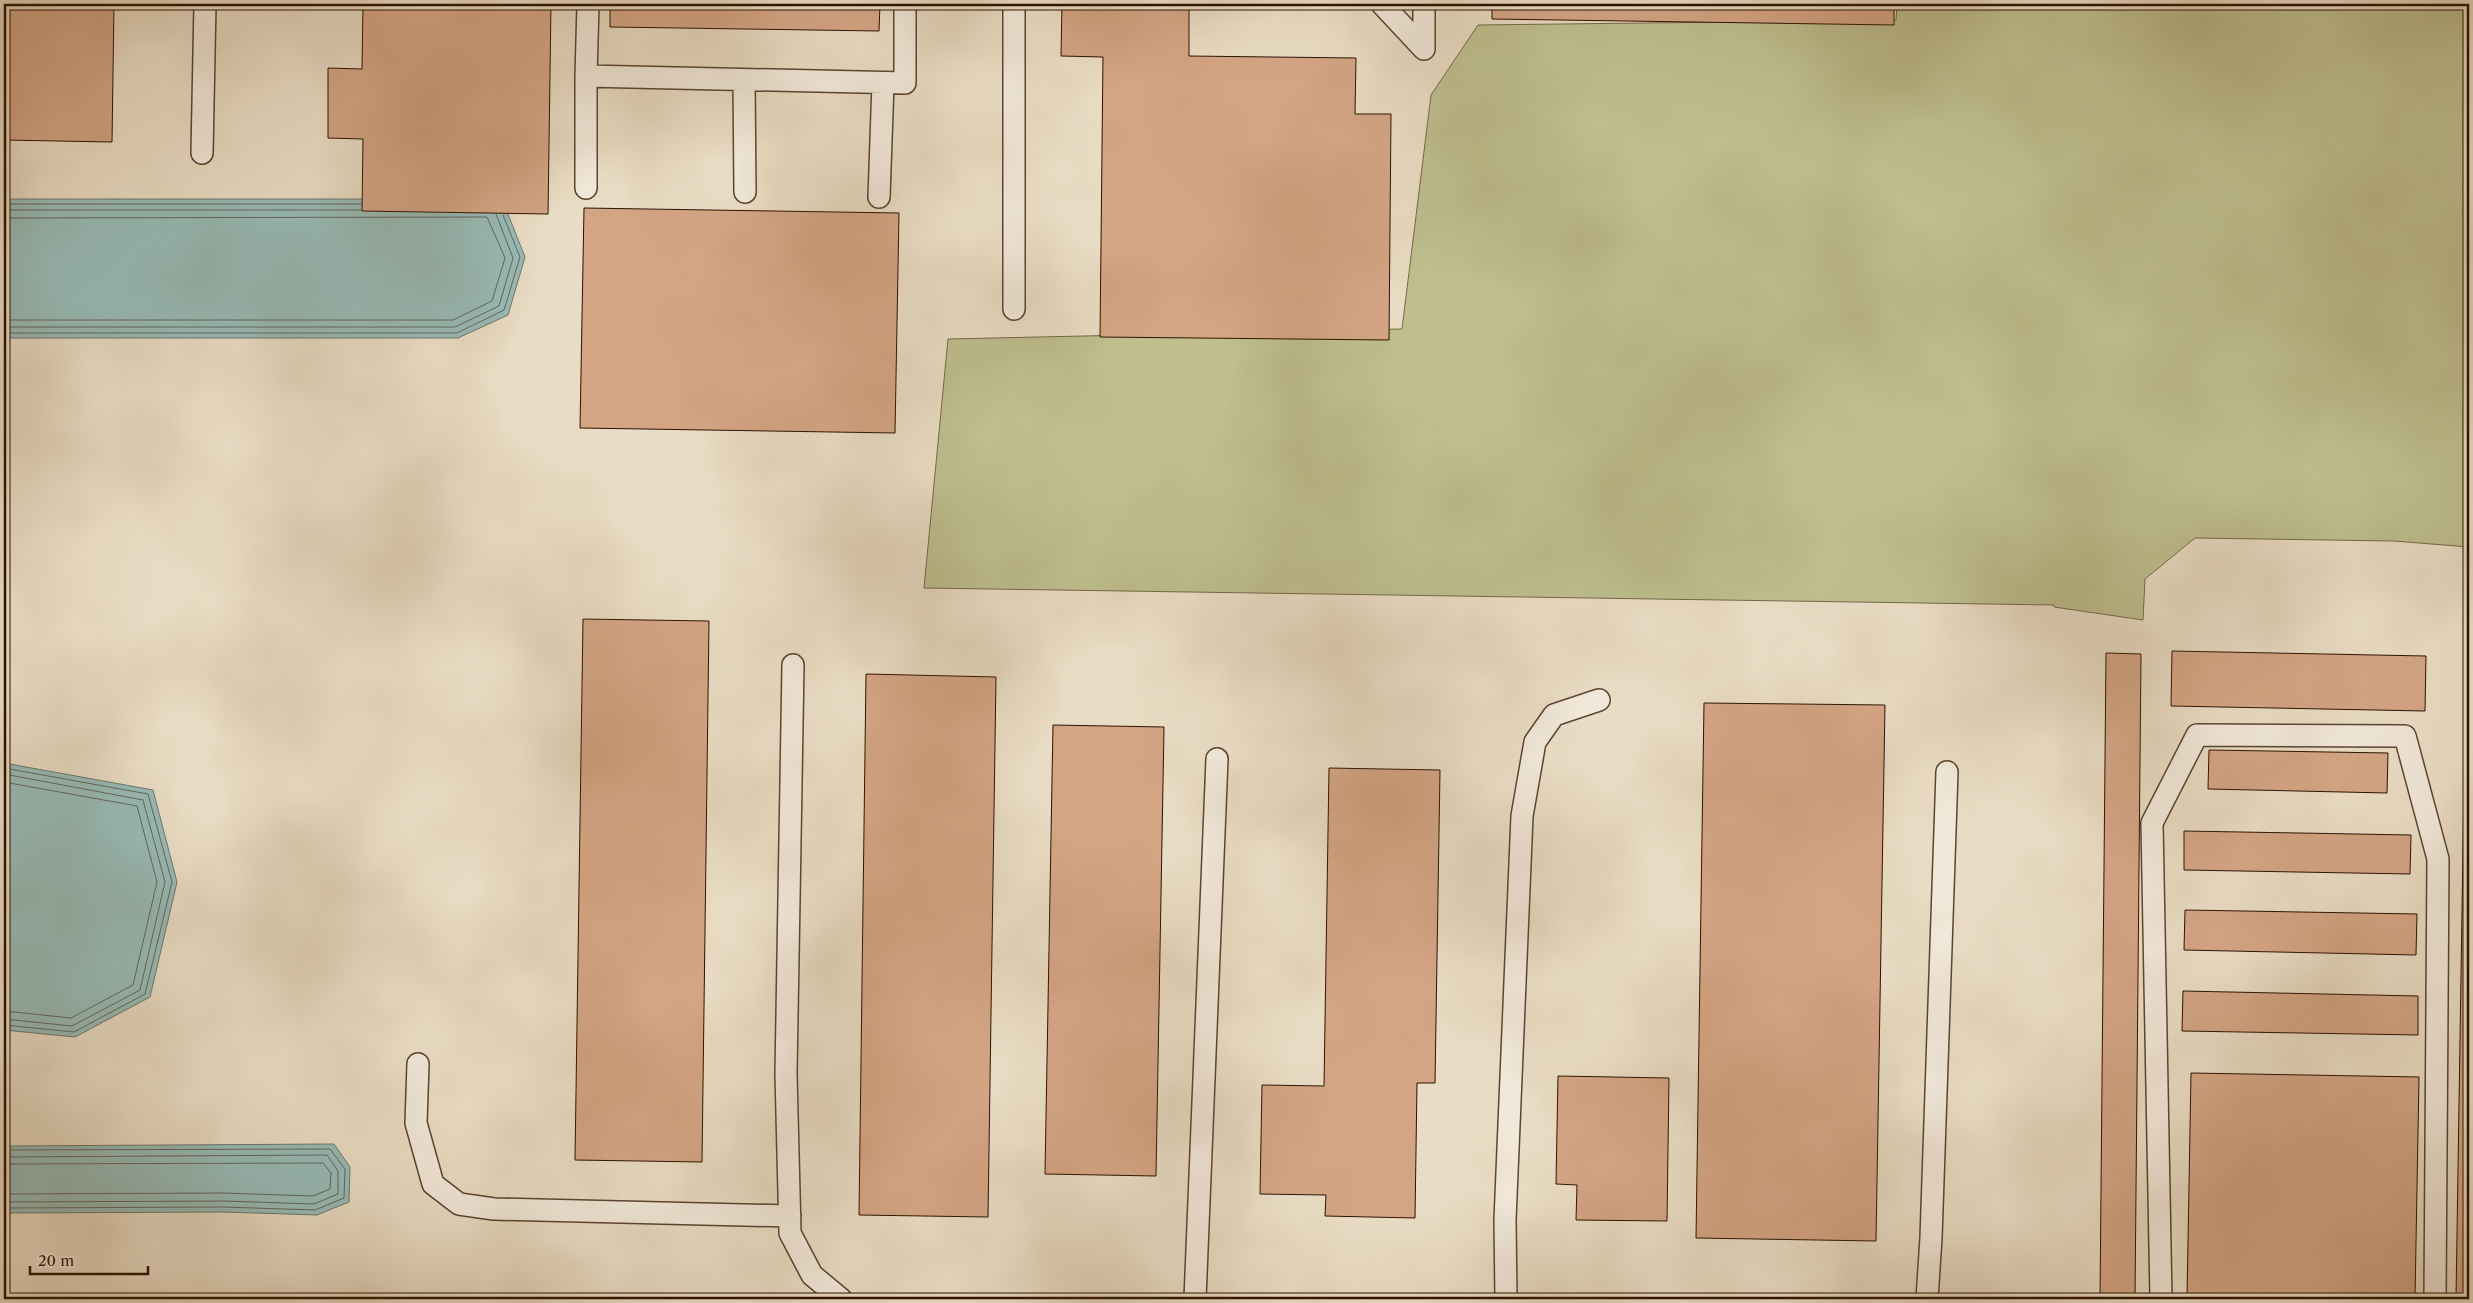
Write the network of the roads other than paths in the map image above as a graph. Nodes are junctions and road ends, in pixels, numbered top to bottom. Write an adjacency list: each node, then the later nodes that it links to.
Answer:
1 (205, 4): 10 (lane)
2 (588, 4): 7 (lane)
3 (905, 4): 9 (lane)
4 (1014, 4): 14 (lane)
5 (1382, 4): 6 (lane)
6 (1424, 4)
7 (586, 76): 8 (lane); 11 (lane)
8 (744, 80): 9 (lane); 12 (lane)
9 (883, 83): 13 (lane)
10 (202, 153)
11 (586, 188)
12 (745, 192)
13 (879, 197)
14 (1014, 309)
15 (793, 665): 20 (lane)
16 (1599, 700): 23 (lane)
17 (1217, 759): 22 (lane)
18 (1947, 772): 24 (lane)
19 (418, 1064): 20 (lane)
20 (790, 1216): 21 (lane)
21 (842, 1299)
22 (1195, 1299)
23 (1506, 1299)
24 (1927, 1299)
25 (2162, 1299): 26 (lane)
26 (2434, 1299)

